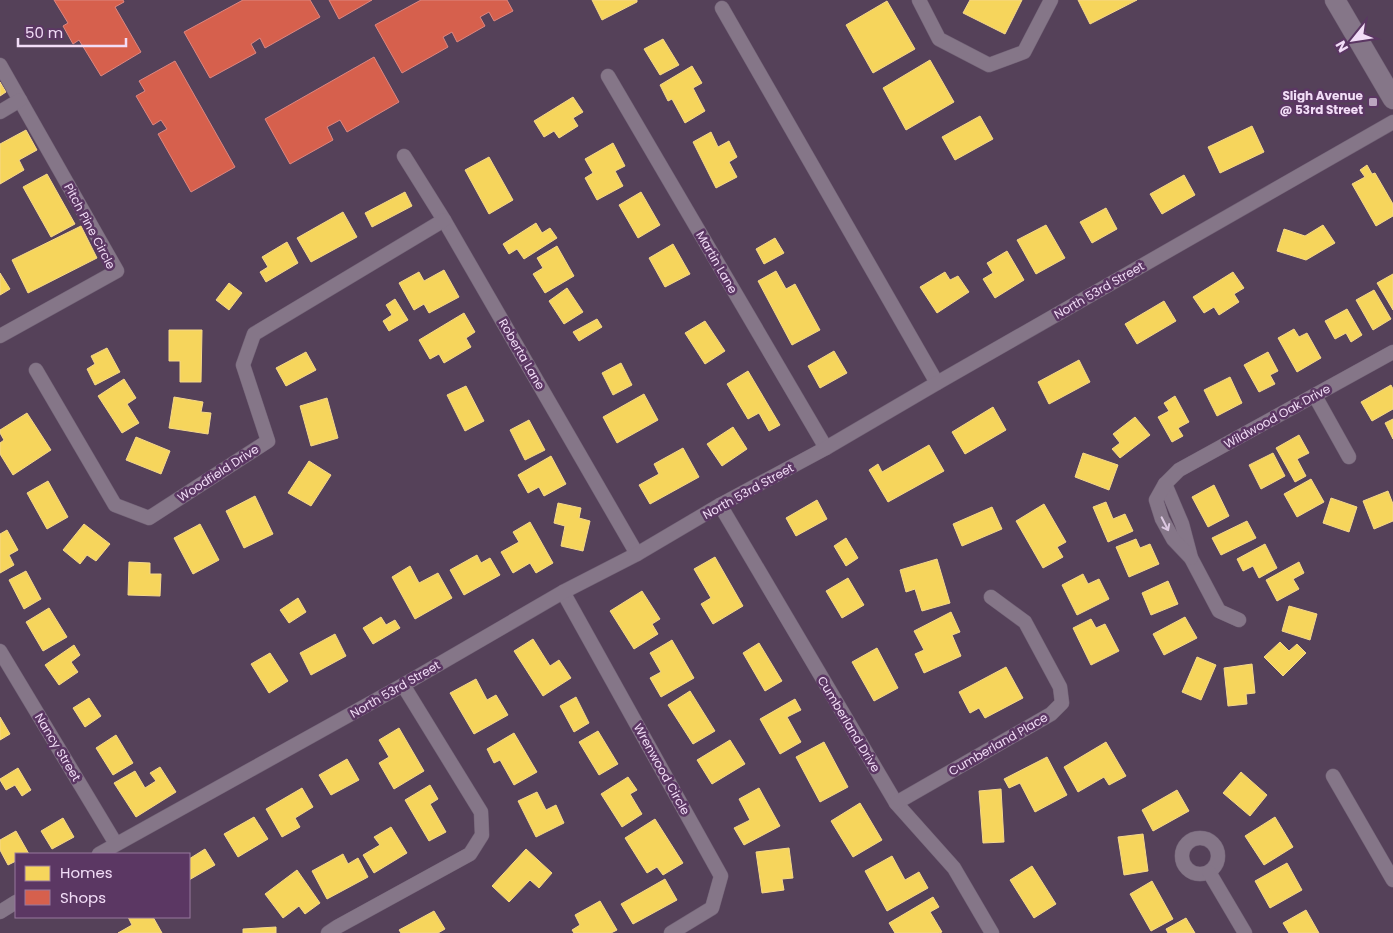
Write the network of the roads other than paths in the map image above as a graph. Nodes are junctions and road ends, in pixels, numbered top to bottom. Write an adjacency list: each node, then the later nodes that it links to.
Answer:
1 (919, 0): 2 (street)
2 (1051, 0)
3 (1335, 0): 7 (street)
4 (722, 8): 16 (street)
5 (0, 65): 8 (street, Pitch Pine Circle)
6 (608, 76): 18 (street, Martin Lane)
7 (1393, 99)
8 (20, 100): 9 (street); 13 (street, Pitch Pine Circle)
9 (0, 112)
10 (1393, 122): 16 (street, North 53rd Street)
11 (404, 156): 12 (street, Roberta Lane)
12 (444, 220): 15 (street, Woodfield Drive); 21 (street, Roberta Lane)
13 (0, 336)
14 (1393, 352): 17 (street, Wildwood Oak Drive)
15 (36, 370)
16 (937, 383): 18 (street, North 53rd Street)
17 (1315, 396): 19 (street); 24 (street, Wildwood Oak Drive)
18 (826, 448): 20 (street, North 53rd Street)
19 (1349, 457)
20 (720, 505): 21 (street, North 53rd Street); 29 (street, Cumberland Drive)
21 (637, 554): 22 (street, North 53rd Street)
22 (564, 592): 27 (street, North 53rd Street); 37 (street, Wrenwood Circle)
23 (991, 597): 29 (street, Cumberland Place)
24 (1239, 620)
25 (0, 651): 26 (street, Nancy Street)
26 (4, 667): 30 (street, Nancy Street)
27 (403, 685): 30 (street, North 53rd Street); 36 (street)
28 (1333, 776): 33 (street)
29 (896, 803): 38 (street, Cumberland Drive)
30 (116, 844): 31 (street, North 53rd Street)
31 (101, 853)
32 (1209, 872): 39 (street)
33 (1393, 880)
34 (15, 903): 35 (street)
35 (0, 912)
36 (328, 933)
37 (671, 933)
38 (992, 933)
39 (1245, 933)

